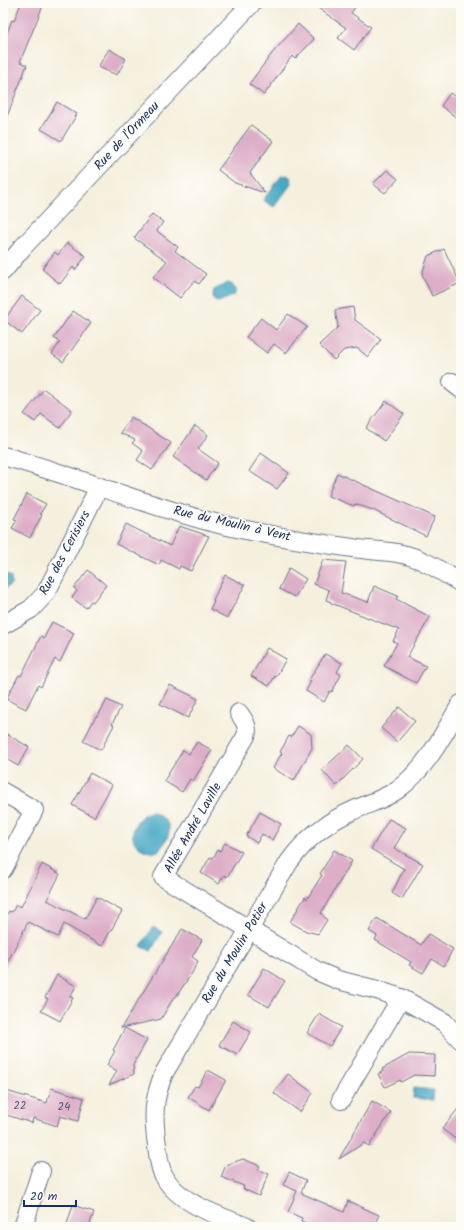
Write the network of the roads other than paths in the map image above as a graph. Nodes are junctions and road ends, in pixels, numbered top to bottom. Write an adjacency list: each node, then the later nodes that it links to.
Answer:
1 (252, 3): 2 (street, Rue de l'Ormeau)
2 (3, 271)
3 (3, 456): 4 (street, Rue du Moulin à Vent)
4 (99, 487): 5 (street, Rue du Moulin à Vent); 6 (street, Rue des Cerisiers)
5 (461, 583)
6 (3, 625)
7 (461, 704): 11 (street, Rue du Moulin Potier)
8 (239, 713): 11 (street, Allée André Laville)
9 (3, 792): 10 (street)
10 (3, 869)
11 (249, 930): 12 (street); 17 (street, Rue du Moulin Potier)
12 (401, 998): 13 (street); 14 (street)
13 (461, 1040)
14 (341, 1100)
15 (41, 1171): 16 (street)
16 (23, 1227)
17 (247, 1227)

